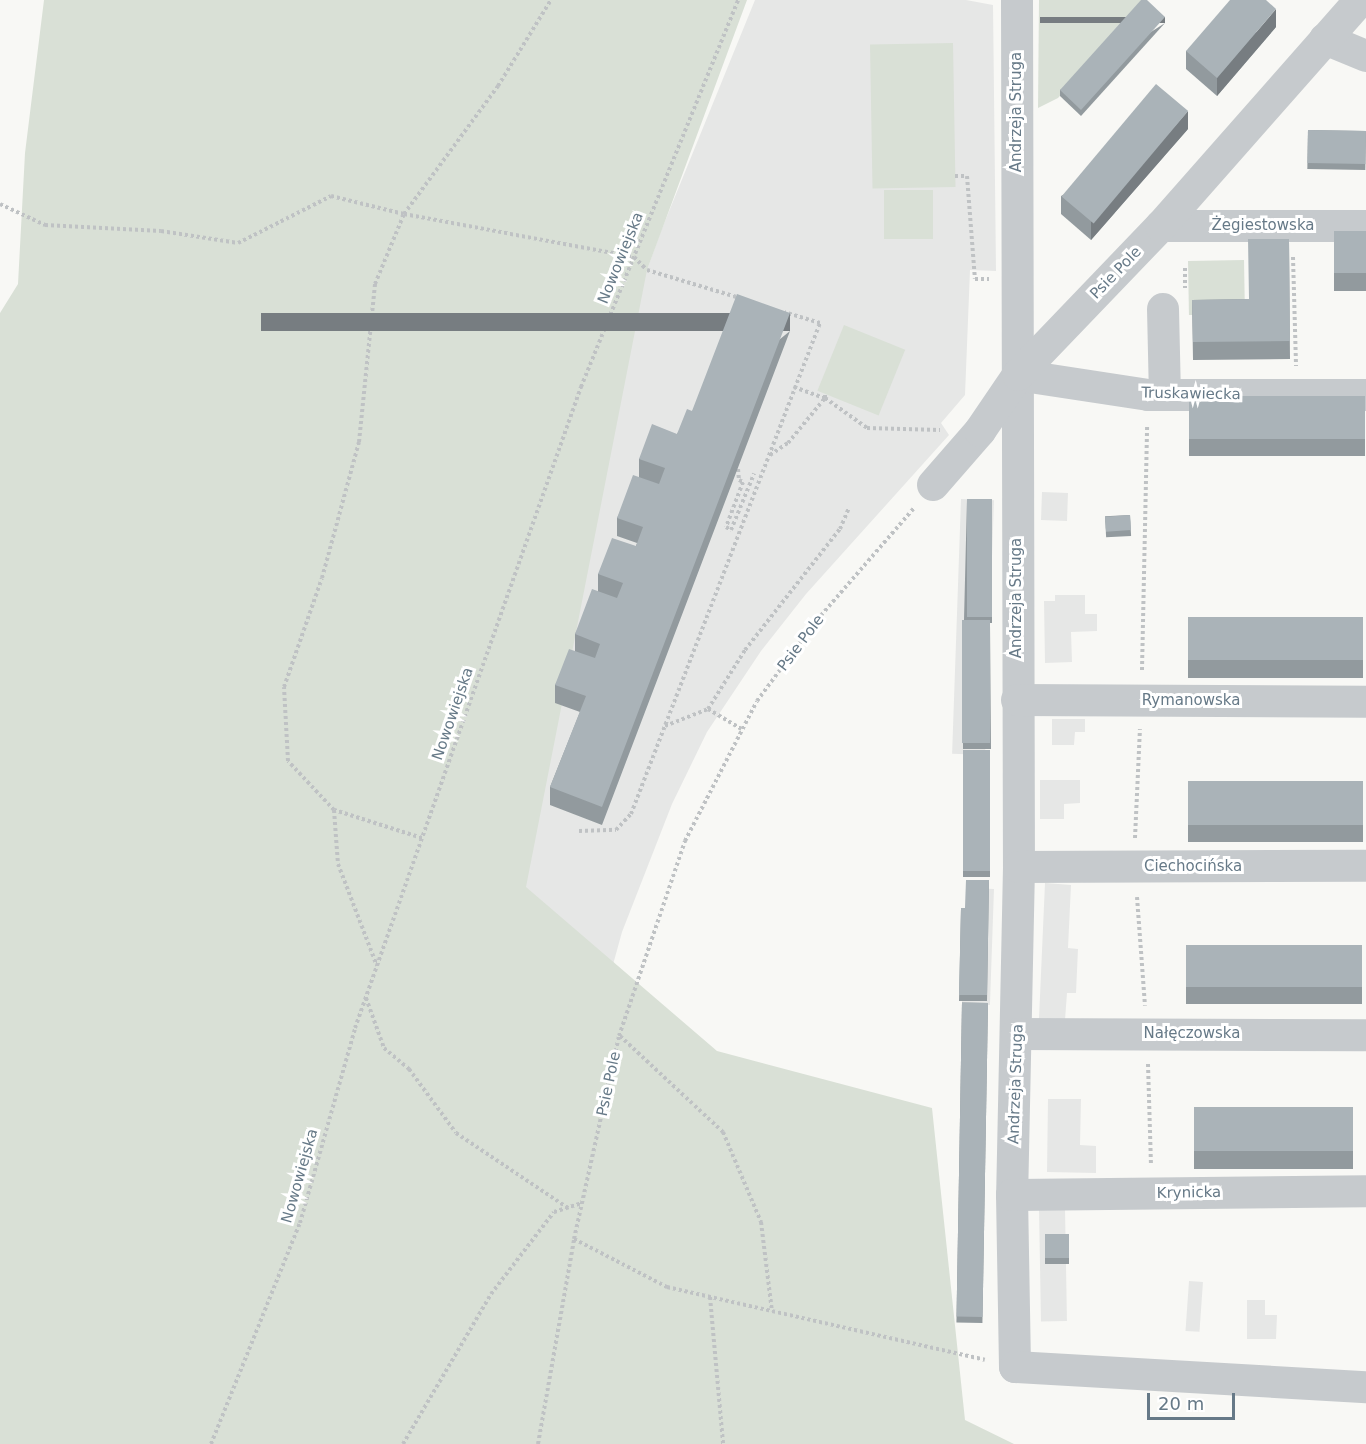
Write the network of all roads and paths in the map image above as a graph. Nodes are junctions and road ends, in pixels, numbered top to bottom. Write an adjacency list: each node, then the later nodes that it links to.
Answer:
1 (551, 0): 9 (path)
2 (738, 0): 13 (path, Nowowiejska)
3 (1017, 0): 19 (street, Andrzeja Struga)
4 (1360, 0): 5 (street, Psie Pole)
5 (1325, 39): 6 (street); 10 (street, Psie Pole)
6 (1366, 56)
7 (956, 176): 14 (path)
8 (0, 204): 9 (path)
9 (404, 214): 13 (path); 36 (path)
10 (1161, 226): 11 (street, Żegiestowska); 19 (street, Psie Pole)
11 (1366, 226)
12 (1293, 255): 18 (path)
13 (634, 257): 15 (path); 38 (path, Nowowiejska)
14 (996, 280)
15 (748, 300)
16 (1163, 309): 21 (street)
17 (781, 310): 20 (path)
18 (1284, 368)
19 (1018, 375): 21 (street, Truskawiecka); 28 (street, Psie Pole); 30 (street, Andrzeja Struga)
20 (794, 387): 23 (path); 25 (path)
21 (1156, 395): 22 (street, Truskawiecka); 31 (path)
22 (1366, 395)
23 (825, 396): 24 (path); 25 (path)
24 (946, 429)
25 (769, 456): 34 (path)
26 (738, 469): 27 (path)
27 (754, 474)
28 (933, 485): 35 (path, Psie Pole)
29 (849, 508): 33 (path)
30 (1017, 700): 31 (street, Rymanowska); 40 (street, Andrzeja Struga)
31 (1141, 700): 32 (street, Rymanowska); 41 (path)
32 (1366, 702)
33 (708, 710): 34 (path); 35 (path)
34 (664, 726): 37 (path)
35 (741, 729): 47 (path, Psie Pole)
36 (334, 810): 38 (path); 42 (path)
37 (579, 831)
38 (422, 838): 42 (path, Nowowiejska)
39 (1366, 866): 41 (street, Ciechocińska)
40 (1019, 867): 41 (street, Ciechocińska); 44 (street, Andrzeja Struga)
41 (1134, 867): 45 (path)
42 (377, 966): 43 (path, Nowowiejska)
43 (366, 997): 52 (path); 58 (path, Nowowiejska)
44 (1017, 1034): 45 (street, Nałęczowska); 50 (street, Andrzeja Struga)
45 (1147, 1034): 46 (street, Nałęczowska); 49 (path)
46 (1366, 1035)
47 (619, 1036): 51 (path, Psie Pole); 55 (path)
48 (1366, 1191): 49 (street, Krynicka)
49 (1151, 1193): 50 (street, Krynicka)
50 (1012, 1195): 56 (street, Andrzeja Struga)
51 (582, 1202): 52 (path); 53 (path, Psie Pole)
52 (568, 1208): 59 (path)
53 (574, 1239): 54 (path); 60 (path, Psie Pole)
54 (711, 1297): 55 (path); 61 (path)
55 (772, 1311): 56 (path)
56 (1015, 1367): 57 (street)
57 (1366, 1387)
58 (211, 1444)
59 (403, 1444)
60 (538, 1444)
61 (723, 1444)

